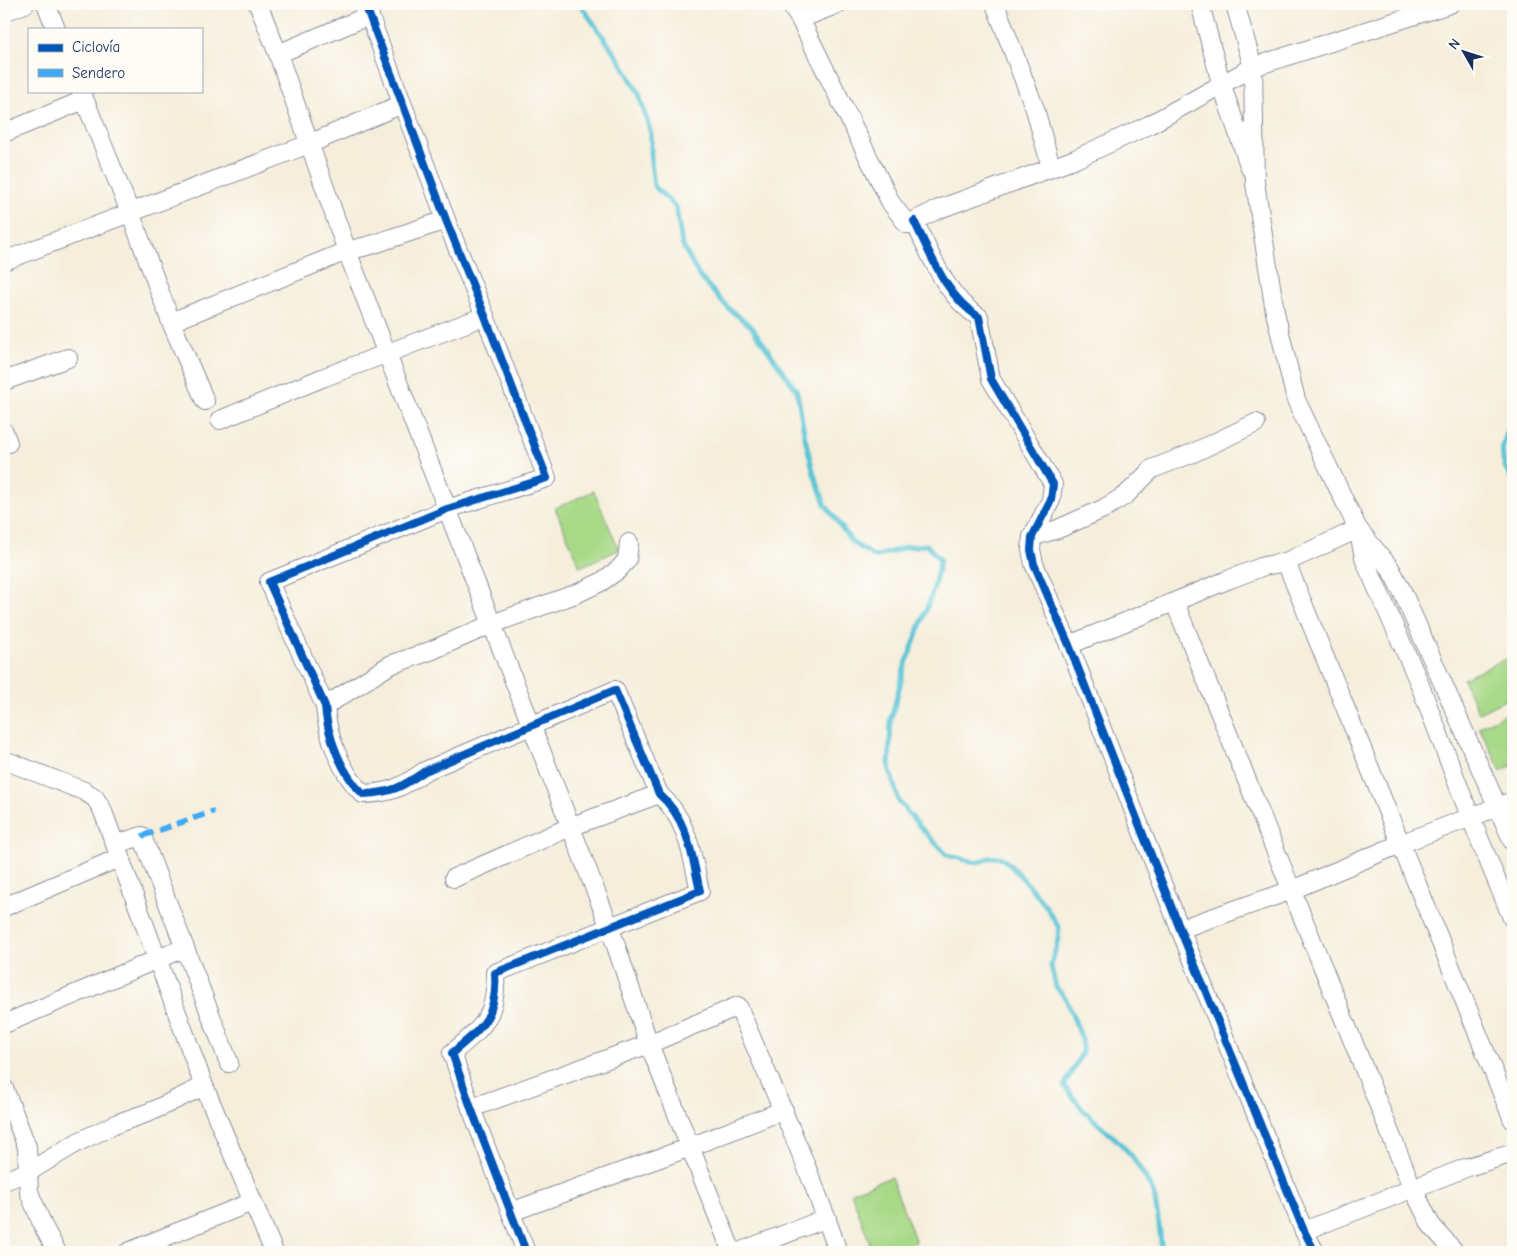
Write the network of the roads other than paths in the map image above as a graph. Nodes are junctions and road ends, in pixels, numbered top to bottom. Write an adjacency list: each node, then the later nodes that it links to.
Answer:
1 (25, 4): 11 (street)
2 (46, 4): 13 (street)
3 (258, 4): 14 (street)
4 (790, 4): 12 (street)
5 (838, 4): 12 (street)
6 (995, 4): 21 (street)
7 (1200, 4): 16 (street)
8 (1235, 4): 15 (street)
9 (1450, 4): 15 (street)
10 (367, 10): 14 (street); 18 (street)
11 (4, 12)
12 (800, 19): 25 (street)
13 (56, 28)
14 (278, 54): 20 (street)
15 (1253, 67): 16 (street); 22 (street)
16 (1221, 84): 21 (street); 22 (street)
17 (83, 96): 19 (street); 23 (street)
18 (402, 104): 20 (street); 24 (street)
19 (4, 133)
20 (309, 144): 23 (street); 26 (street)
21 (1051, 168): 25 (street)
22 (1255, 183): 37 (street)
23 (130, 212): 27 (street); 29 (street)
24 (446, 220): 26 (street); 28 (street)
25 (914, 221): 38 (street)
26 (347, 251): 29 (street); 30 (street)
27 (4, 261)
28 (485, 316): 30 (street); 36 (street)
29 (171, 322): 33 (street)
30 (388, 353): 34 (street); 36 (street)
31 (68, 358): 32 (street)
32 (4, 381)
33 (205, 401)
34 (220, 420)
35 (1256, 423): 38 (street)
36 (447, 509): 42 (street); 44 (street)
37 (1358, 529): 40 (street); 48 (street); 49 (street)
38 (1032, 537): 43 (street)
39 (629, 543): 42 (street)
40 (1286, 562): 41 (street); 52 (street)
41 (1175, 603): 43 (street); 55 (street)
42 (492, 624): 44 (street); 45 (street)
43 (1069, 645): 59 (street)
44 (325, 706): 45 (street)
45 (532, 726): 47 (street); 50 (street)
46 (4, 760): 53 (street)
47 (660, 794): 50 (street); 58 (street)
48 (1505, 803): 49 (street); 51 (street)
49 (1470, 816): 52 (street); 57 (street)
50 (570, 827): 54 (street); 58 (street)
51 (1513, 842)
52 (1400, 844): 55 (street); 69 (street)
53 (119, 851): 56 (street); 60 (street); 61 (street)
54 (454, 878)
55 (1292, 890): 59 (street); 74 (street)
56 (4, 907)
57 (1513, 920)
58 (610, 928): 63 (street); 67 (street)
59 (1180, 928): 78 (street)
60 (184, 948): 61 (street); 64 (street)
61 (157, 959): 62 (street); 65 (street)
62 (4, 1024)
63 (650, 1044): 67 (street); 68 (street); 70 (street)
64 (229, 1063)
65 (204, 1086): 72 (street); 75 (street)
66 (4, 1088): 72 (street)
67 (471, 1108): 76 (street)
68 (784, 1110): 70 (street); 77 (street)
69 (1512, 1112)
70 (690, 1147): 76 (street); 83 (street)
71 (1513, 1153): 74 (street)
72 (30, 1171): 73 (street); 79 (street)
73 (4, 1182)
74 (1412, 1188): 78 (street); 87 (street)
75 (252, 1202): 80 (street); 81 (street)
76 (511, 1212): 82 (street)
77 (827, 1218): 84 (street); 85 (street)
78 (1304, 1231): 86 (street)
79 (57, 1252)
80 (128, 1252)
81 (274, 1252)
82 (526, 1252)
83 (732, 1252)
84 (739, 1252)
85 (838, 1252)
86 (1315, 1252)
87 (1455, 1252)

